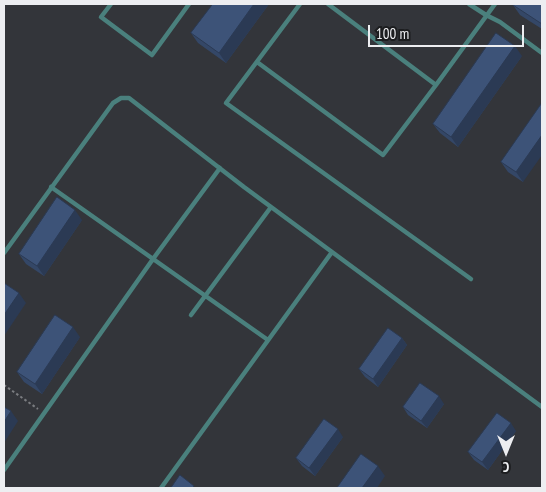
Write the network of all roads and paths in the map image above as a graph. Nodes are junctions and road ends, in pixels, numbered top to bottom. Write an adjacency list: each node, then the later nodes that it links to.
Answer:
1 (111, 4): 2 (lane)
2 (189, 4)
3 (300, 4): 9 (lane)
4 (328, 4): 10 (lane)
5 (469, 4): 7 (lane)
6 (495, 4): 7 (lane)
7 (486, 15): 8 (lane); 10 (lane)
8 (542, 53)
9 (257, 62): 10 (lane); 17 (lane)
10 (436, 84)
11 (220, 168): 12 (lane); 13 (lane); 16 (lane)
12 (51, 187): 15 (lane); 16 (lane)
13 (271, 207): 14 (lane); 18 (lane)
14 (332, 252): 20 (lane); 22 (lane)
15 (4, 253)
16 (153, 259): 18 (lane); 23 (lane)
17 (471, 279)
18 (205, 296): 19 (lane); 20 (lane)
19 (191, 315)
20 (268, 340): 25 (lane)
21 (4, 385): 23 (path)
22 (542, 407)
23 (44, 413): 24 (lane)
24 (4, 470)
25 (161, 488)

